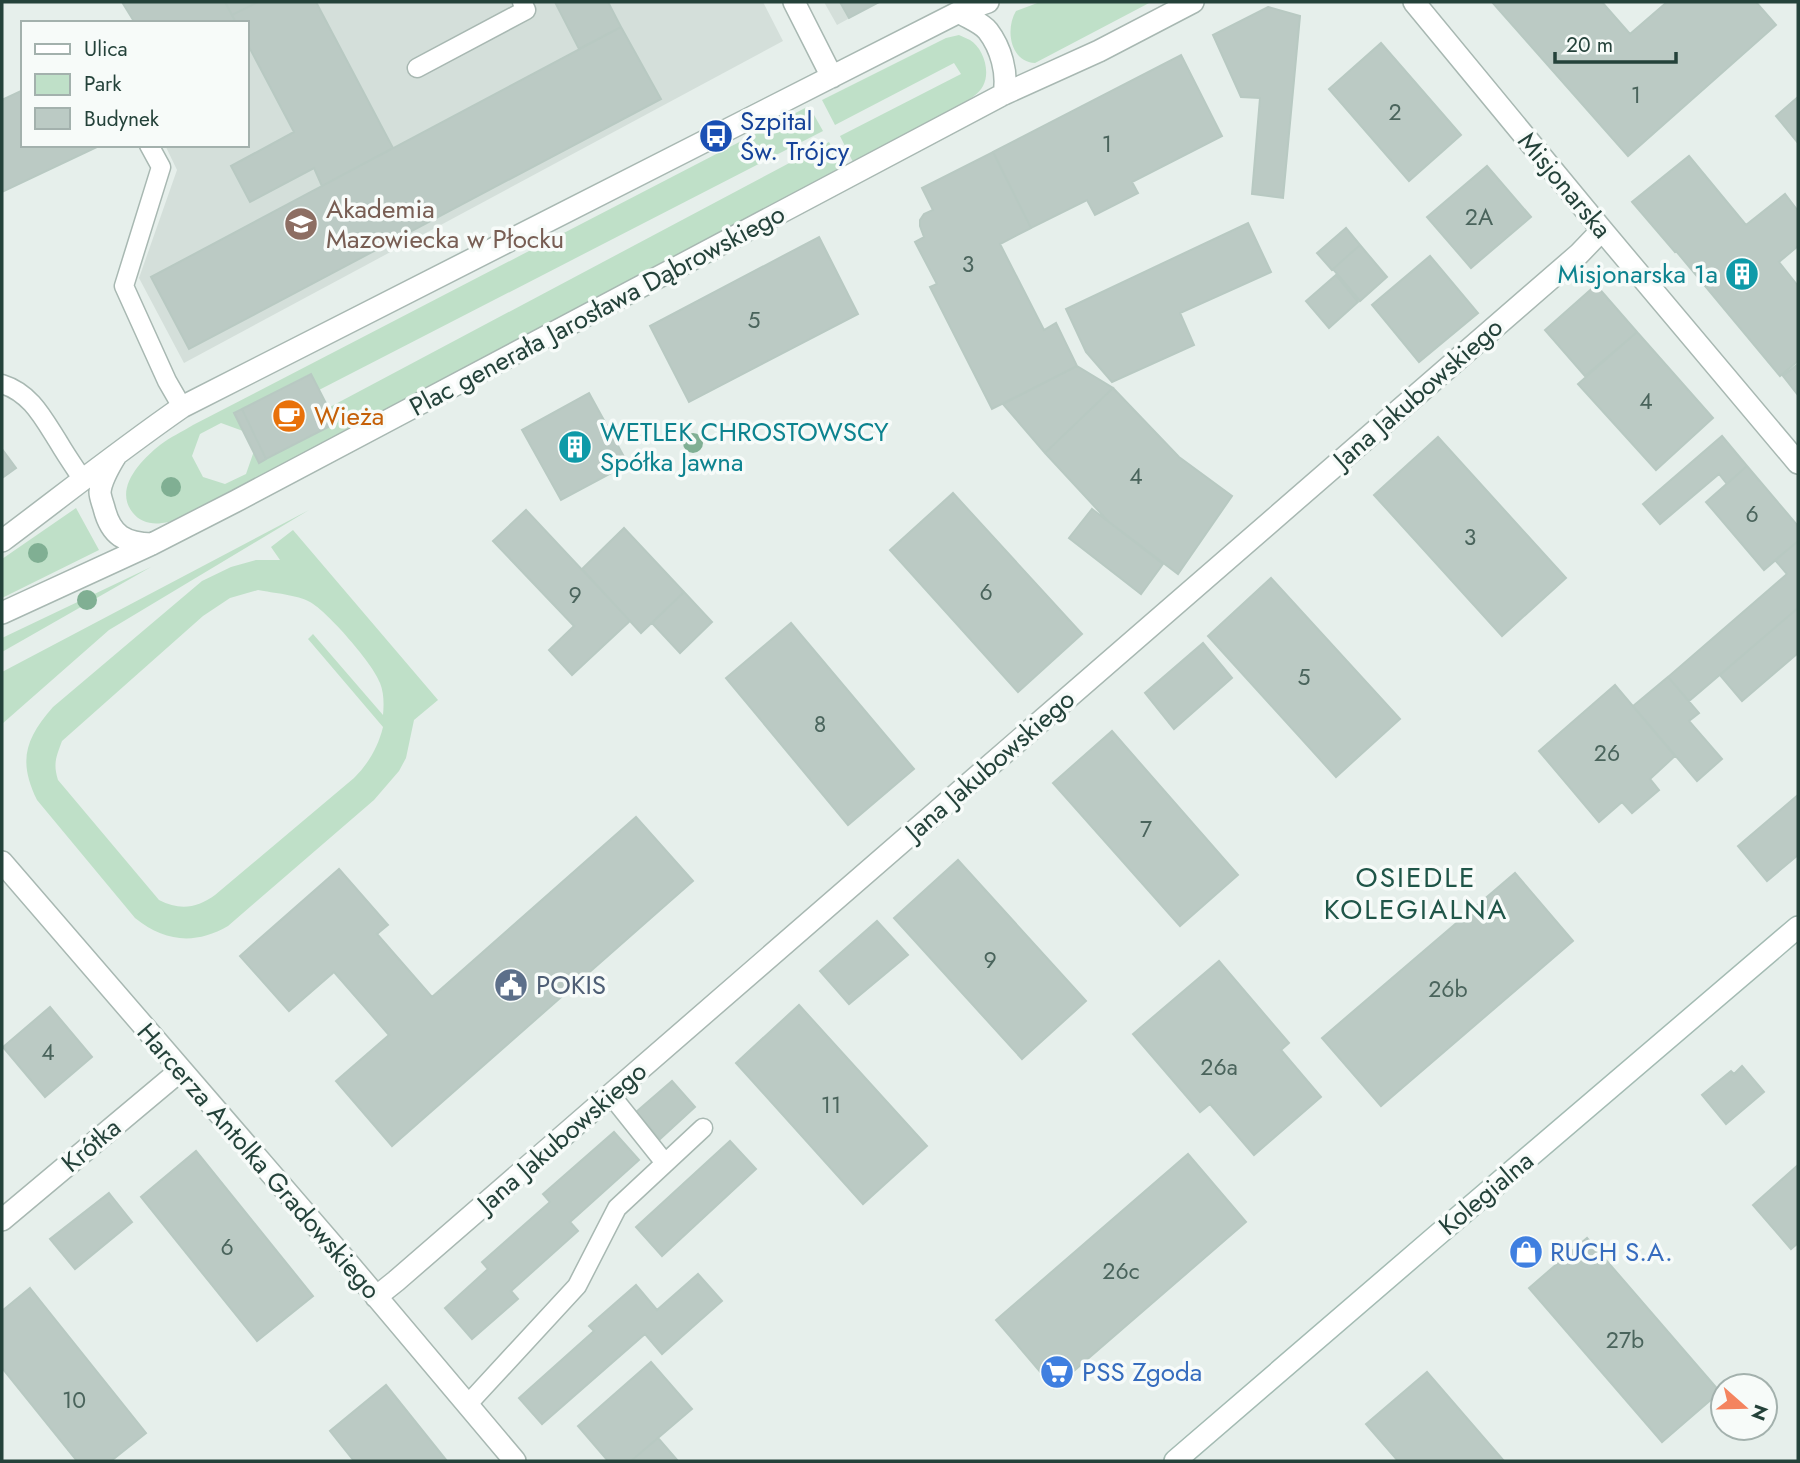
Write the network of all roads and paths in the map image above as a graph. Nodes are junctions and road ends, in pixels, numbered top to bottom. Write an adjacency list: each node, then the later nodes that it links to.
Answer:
1 (522, 2): 7 (lane)
2 (794, 2): 8 (street)
3 (988, 2): 6 (street)
4 (1193, 2): 9 (street, Plac generała Jarosława Dąbrowskiego)
5 (1414, 2): 11 (street, Misjonarska)
6 (959, 12): 8 (street); 9 (street)
7 (417, 68)
8 (832, 77): 13 (street)
9 (1004, 94): 18 (street, Plac generała Jarosława Dąbrowskiego)
10 (150, 147): 13 (lane)
11 (1602, 230): 15 (street, Misjonarska); 23 (street, Jana Jakubowskiego)
12 (2, 384): 16 (lane)
13 (181, 407): 14 (street)
14 (118, 452): 16 (street); 18 (street)
15 (1798, 463)
16 (83, 480): 17 (street)
17 (2, 541)
18 (152, 544): 19 (street, Plac generała Jarosława Dąbrowskiego)
19 (2, 613)
20 (2, 862): 22 (street, Harcerza Antolka Gradowskiego)
21 (1798, 927): 30 (street, Kolegialna)
22 (181, 1070): 26 (street, Krótka); 27 (street, Harcerza Antolka Gradowskiego)
23 (610, 1094): 25 (lane); 27 (street, Jana Jakubowskiego)
24 (703, 1128): 25 (lane)
25 (665, 1163): 28 (lane)
26 (2, 1220)
27 (376, 1297): 28 (street, Harcerza Antolka Gradowskiego)
28 (468, 1404): 29 (street, Harcerza Antolka Gradowskiego)
29 (515, 1461)
30 (1175, 1461)

